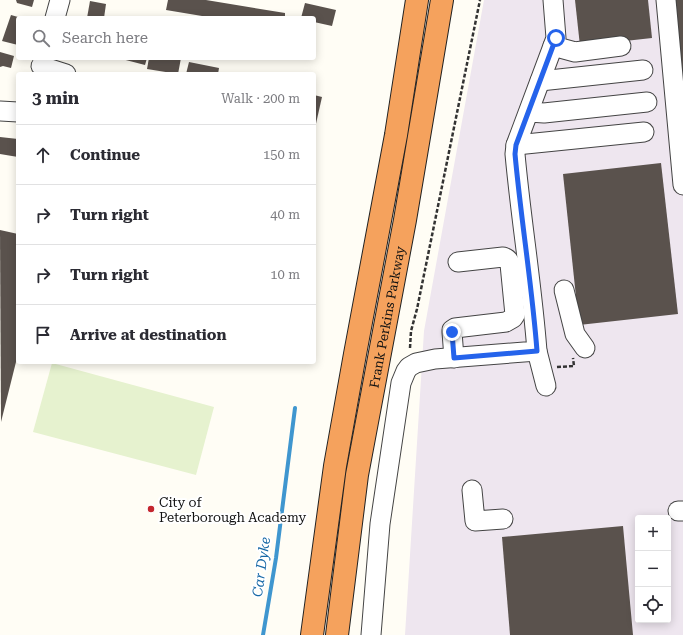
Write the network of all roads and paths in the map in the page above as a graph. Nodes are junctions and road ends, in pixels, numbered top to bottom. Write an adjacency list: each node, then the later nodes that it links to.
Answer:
1 (60, 0): 7 (street)
2 (443, 0): 30 (highway, Frank Perkins Parkway)
3 (480, 0): 26 (path)
4 (553, 0): 8 (street)
5 (666, 0): 20 (street)
6 (417, 1): 31 (highway, Frank Perkins Parkway)
7 (56, 16)
8 (553, 46): 9 (street); 13 (street)
9 (621, 46)
10 (41, 66): 12 (street)
11 (643, 70): 13 (street)
12 (60, 72)
13 (540, 81): 17 (street)
14 (647, 102): 17 (street)
15 (0, 111): 16 (street)
16 (16, 112)
17 (529, 112): 19 (street)
18 (644, 132): 19 (street)
19 (516, 145): 24 (street)
20 (683, 185)
21 (458, 262): 25 (street)
22 (564, 290): 23 (street)
23 (580, 341): 27 (path)
24 (537, 351): 25 (street); 27 (street)
25 (454, 358): 26 (street)
26 (412, 365): 34 (street)
27 (550, 379)
28 (472, 490): 29 (street)
29 (503, 519)
30 (349, 538): 32 (highway, Frank Perkins Parkway); 33 (highway)
31 (312, 635)
32 (337, 635)
33 (346, 635)
34 (371, 635)

